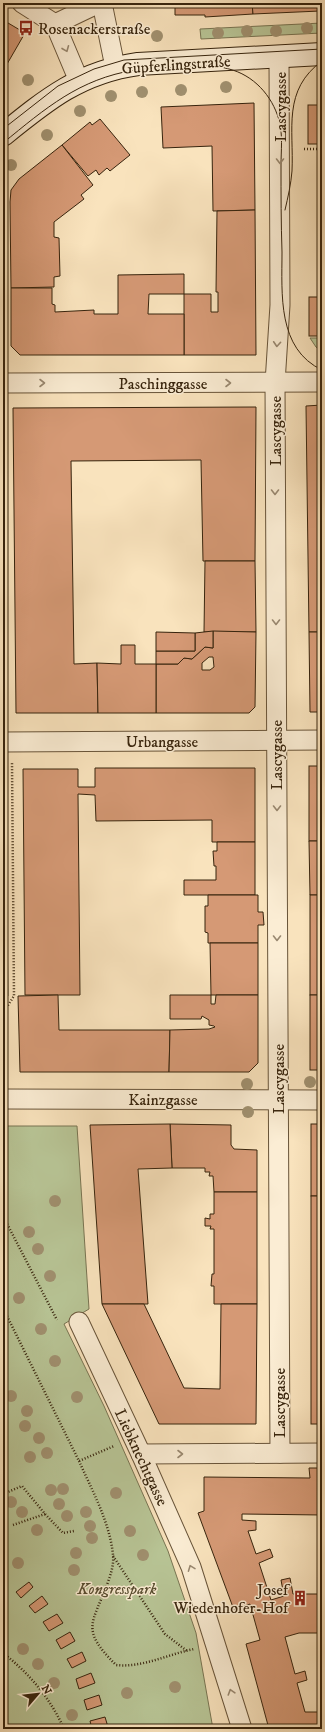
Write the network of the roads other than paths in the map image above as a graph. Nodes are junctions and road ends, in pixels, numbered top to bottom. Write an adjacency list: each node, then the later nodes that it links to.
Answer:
1 (22, 3): 4 (street)
2 (98, 3): 4 (street)
3 (102, 3): 7 (street)
4 (55, 24): 8 (street, one-way to 8)
5 (322, 54): 6 (main road, Güpferlingstraße)
6 (279, 57): 7 (main road, Güpferlingstraße); 12 (street, Lascygasse, one-way to 12)
7 (115, 67): 8 (main road, Güpferlingstraße)
8 (79, 81): 9 (main road, Güpferlingstraße)
9 (3, 135)
10 (322, 382): 12 (street, Paschinggasse)
11 (3, 383): 12 (street, Paschinggasse, one-way to 12)
12 (275, 383): 13 (street, Lascygasse, one-way to 13)
13 (276, 740): 14 (street, Urbangasse); 15 (street, Urbangasse); 17 (street, Lascygasse, one-way to 17)
14 (322, 740)
15 (3, 742)
16 (3, 1099): 17 (street, Kainzgasse)
17 (278, 1100): 18 (street, Kainzgasse); 20 (street, Lascygasse)
18 (322, 1100)
19 (79, 1322): 22 (street, Liebknechtgasse)
20 (280, 1453): 21 (street); 22 (street, one-way to 20)
21 (322, 1453)
22 (141, 1454): 23 (street, Liebknechtgasse, one-way to 22)
23 (242, 1729)

